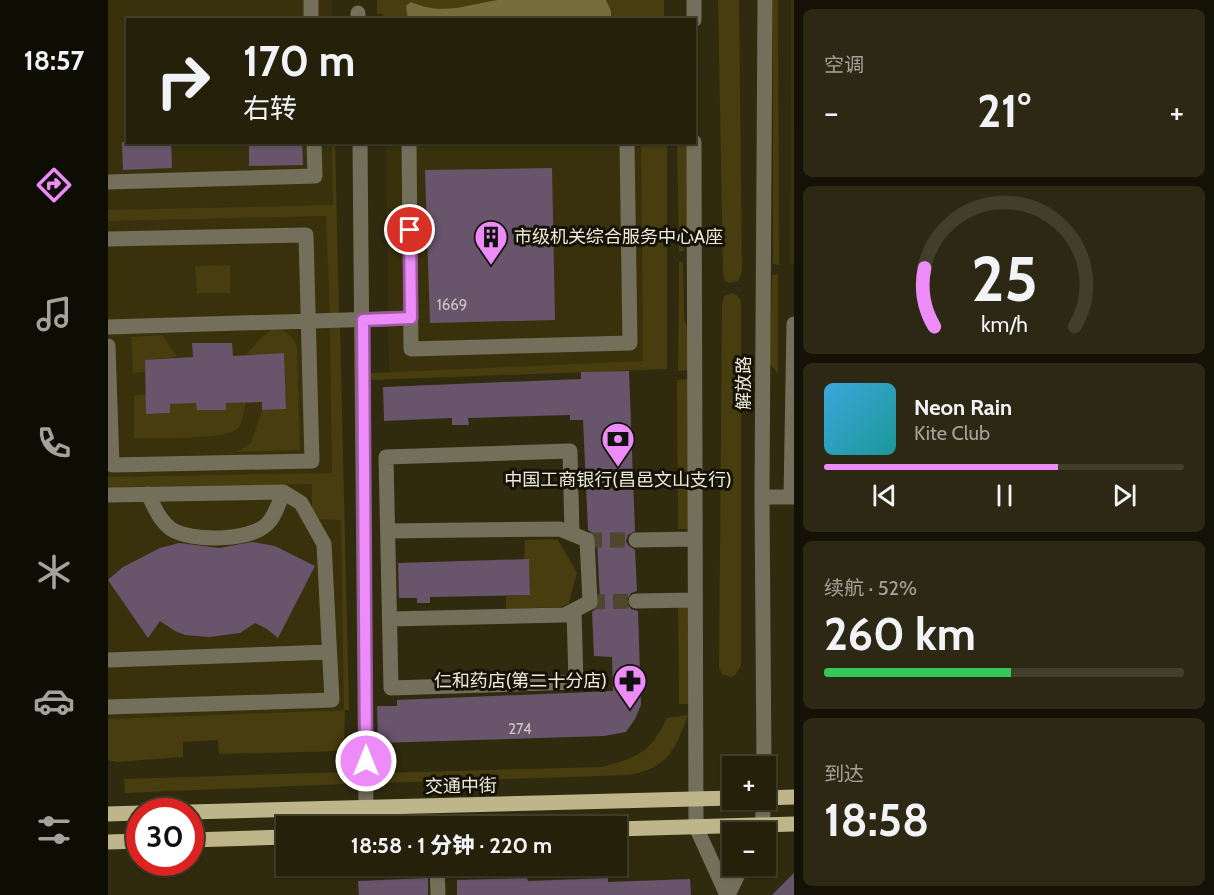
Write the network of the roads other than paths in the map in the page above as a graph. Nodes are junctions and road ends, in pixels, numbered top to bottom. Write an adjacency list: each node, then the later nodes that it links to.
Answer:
1 (311, 0): 4 (street)
2 (694, 0): 5 (street)
3 (765, 0): 22 (street, 解放路)
4 (311, 18)
5 (694, 18)
6 (314, 144): 11 (street)
7 (360, 144): 14 (street)
8 (410, 144): 13 (street)
9 (627, 144): 13 (street)
10 (694, 144): 26 (street)
11 (108, 182)
12 (108, 239): 15 (street)
13 (411, 318): 14 (street)
14 (363, 320): 15 (street); 40 (street)
15 (308, 322): 17 (street); 18 (street)
16 (794, 324): 23 (street)
17 (108, 327)
18 (108, 346)
19 (283, 492): 20 (street); 20 (street); 32 (street)
20 (148, 494): 21 (street)
21 (108, 495)
22 (762, 497): 23 (street); 35 (street, 解放路)
23 (793, 497)
24 (388, 531): 25 (street); 25 (street); 31 (street)
25 (572, 534): 30 (street)
26 (694, 538): 27 (street); 28 (street)
27 (636, 540)
28 (694, 600): 29 (street); 39 (street)
29 (636, 601)
30 (574, 611): 31 (street); 31 (street)
31 (390, 619)
32 (329, 652): 33 (street); 34 (street)
33 (108, 660)
34 (108, 707)
35 (764, 756)
36 (794, 797): 38 (main road)
37 (722, 798): 39 (main road, 交通中街)
38 (776, 798)
39 (695, 799): 40 (main road, 交通中街); 45 (street)
40 (366, 808): 41 (main road, 交通中街)
41 (204, 812)
42 (126, 813): 43 (main road)
43 (108, 814)
44 (794, 824): 47 (main road)
45 (696, 826): 46 (main road); 48 (main road); 56 (street)
46 (722, 827)
47 (776, 827)
48 (627, 829)
49 (276, 837): 50 (main road)
50 (204, 840)
51 (126, 841): 52 (main road)
52 (108, 842)
53 (437, 876): 55 (street)
54 (737, 876): 56 (street)
55 (438, 895)
56 (727, 895)

